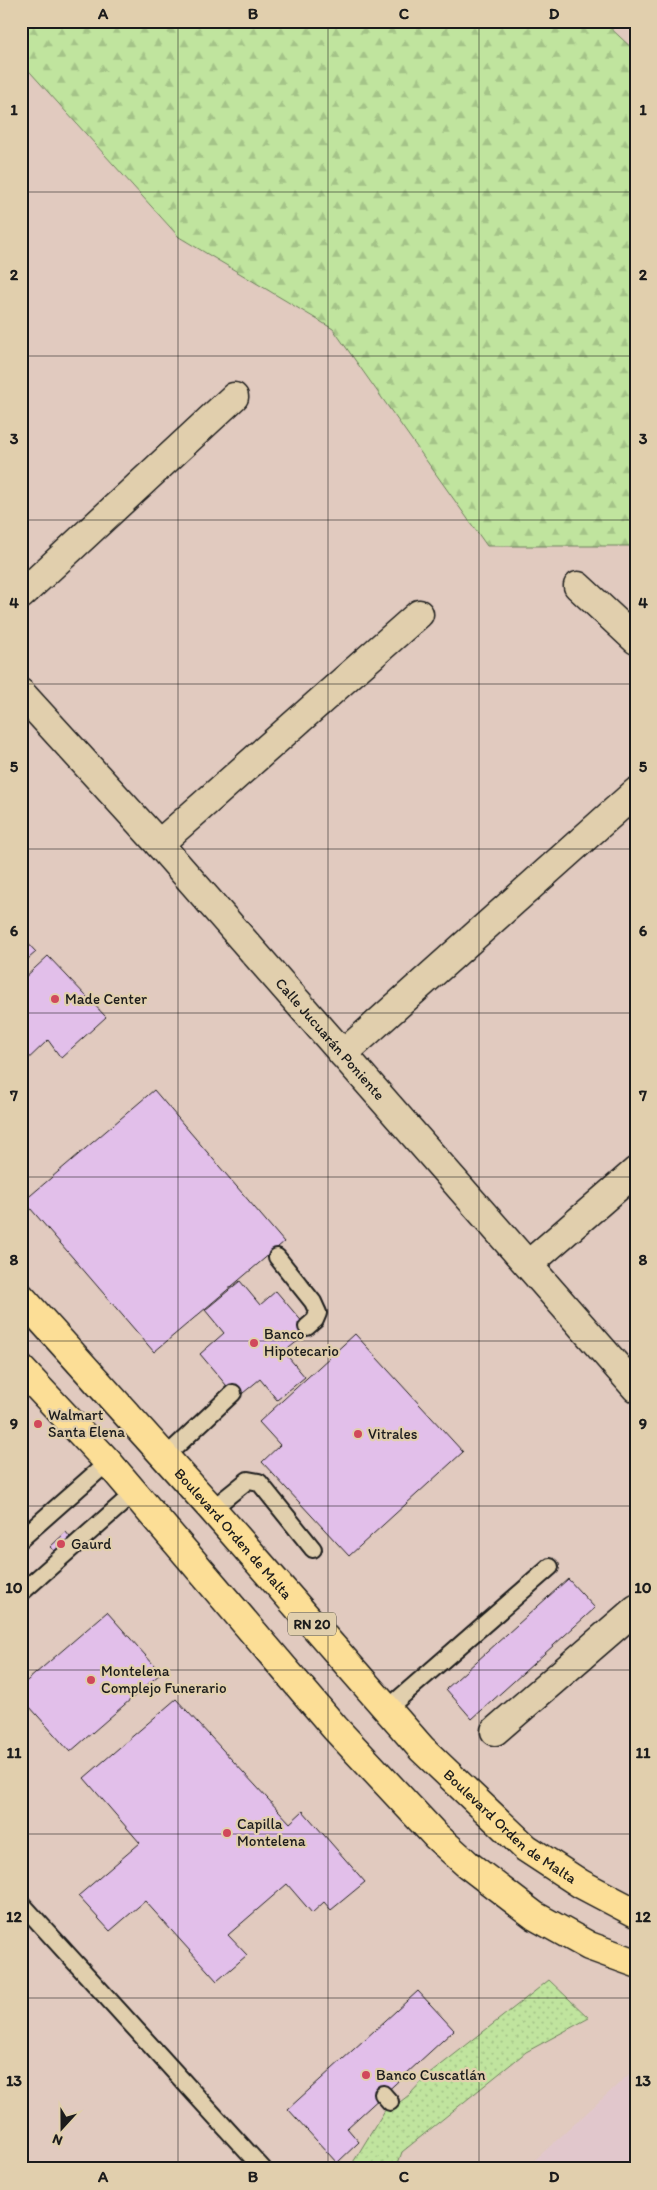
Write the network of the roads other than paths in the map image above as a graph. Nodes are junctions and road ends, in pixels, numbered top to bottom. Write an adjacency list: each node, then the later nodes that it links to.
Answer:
1 (234, 397): 3 (street)
2 (578, 586): 5 (street)
3 (21, 595)
4 (419, 614): 8 (street)
5 (636, 640)
6 (21, 693): 8 (street, Calle Jucuarán Poniente)
7 (636, 792): 9 (street)
8 (159, 844): 9 (street, Calle Jucuarán Poniente)
9 (343, 1054): 12 (street, Calle Jucuarán Poniente)
10 (636, 1171): 12 (street)
11 (277, 1257): 14 (lane)
12 (529, 1264): 16 (street, Calle Jucuarán Poniente)
13 (21, 1297): 18 (highway, Boulevard Orden de Malta / RN 20)
14 (307, 1327)
15 (21, 1369): 19 (highway)
16 (636, 1388)
17 (233, 1393): 18 (lane)
18 (166, 1457): 21 (highway, Boulevard Orden de Malta / RN 20)
19 (108, 1462): 20 (highway); 22 (lane)
20 (134, 1493): 25 (lane); 31 (highway)
21 (212, 1509): 23 (lane); 27 (highway, Boulevard Orden de Malta / RN 20)
22 (21, 1539)
23 (313, 1549)
24 (550, 1567): 27 (lane)
25 (21, 1593)
26 (636, 1610): 28 (street)
27 (387, 1709): 30 (highway, Boulevard Orden de Malta / RN 20)
28 (495, 1732)
29 (21, 1903): 32 (lane)
30 (636, 1913)
31 (636, 1963)
32 (263, 2169)

